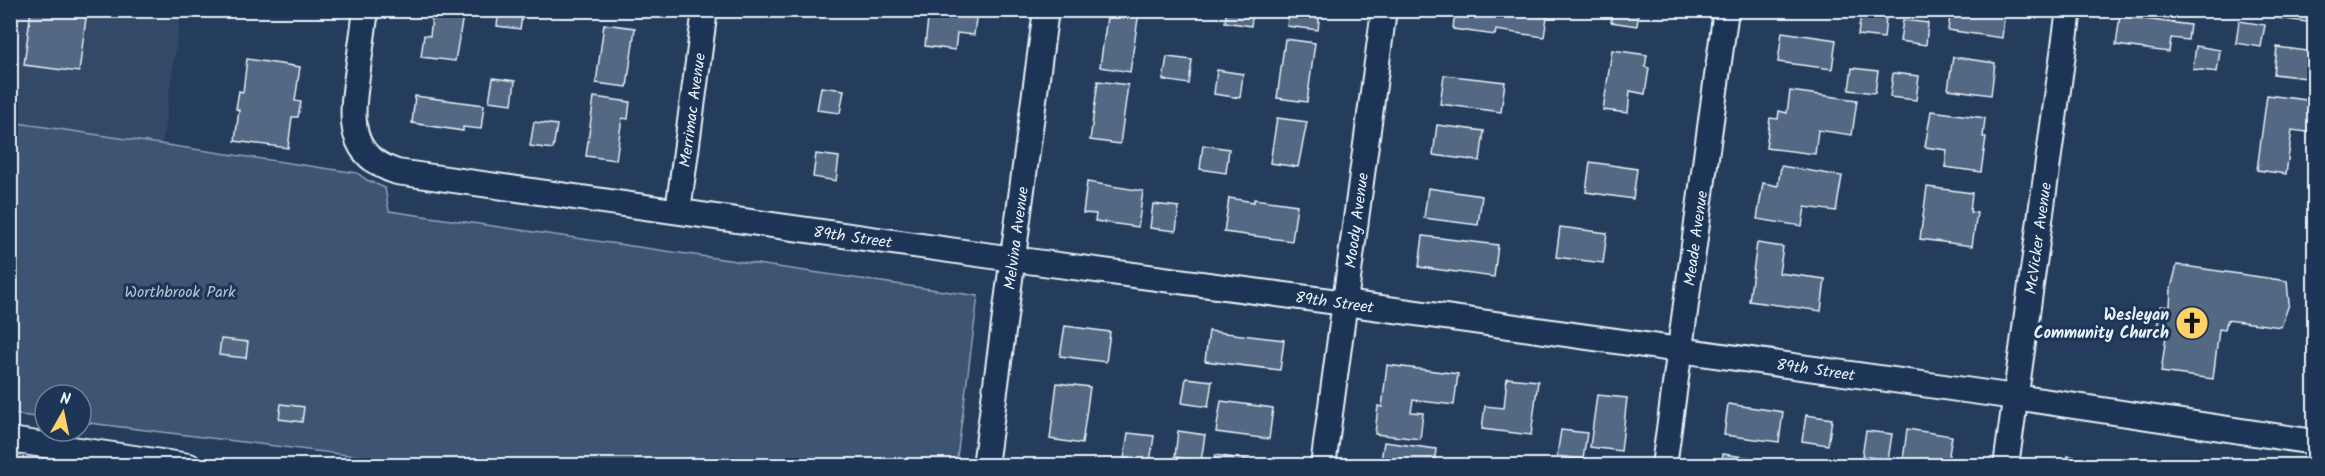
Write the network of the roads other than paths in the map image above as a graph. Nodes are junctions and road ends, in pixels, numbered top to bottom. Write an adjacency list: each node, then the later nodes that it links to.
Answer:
1 (366, 10): 7 (street, 89th Street)
2 (705, 10): 7 (street, Merrimac Avenue)
3 (1046, 10): 8 (street, Melvina Avenue)
4 (1384, 10): 9 (street, Moody Avenue)
5 (1725, 10): 10 (street, Meade Avenue)
6 (2069, 10): 11 (street, McVicker Avenue)
7 (678, 211): 8 (street, 89th Street)
8 (1013, 259): 9 (street, 89th Street); 15 (street, Melvina Avenue)
9 (1345, 303): 10 (street, 89th Street); 16 (street, Moody Avenue)
10 (1680, 350): 11 (street, 89th Street); 17 (street, Meade Avenue)
11 (2015, 396): 13 (street, 89th Street); 18 (street, McVicker Avenue)
12 (10, 440): 14 (street)
13 (2314, 442)
14 (189, 465)
15 (985, 465)
16 (1323, 465)
17 (1664, 465)
18 (2006, 465)

